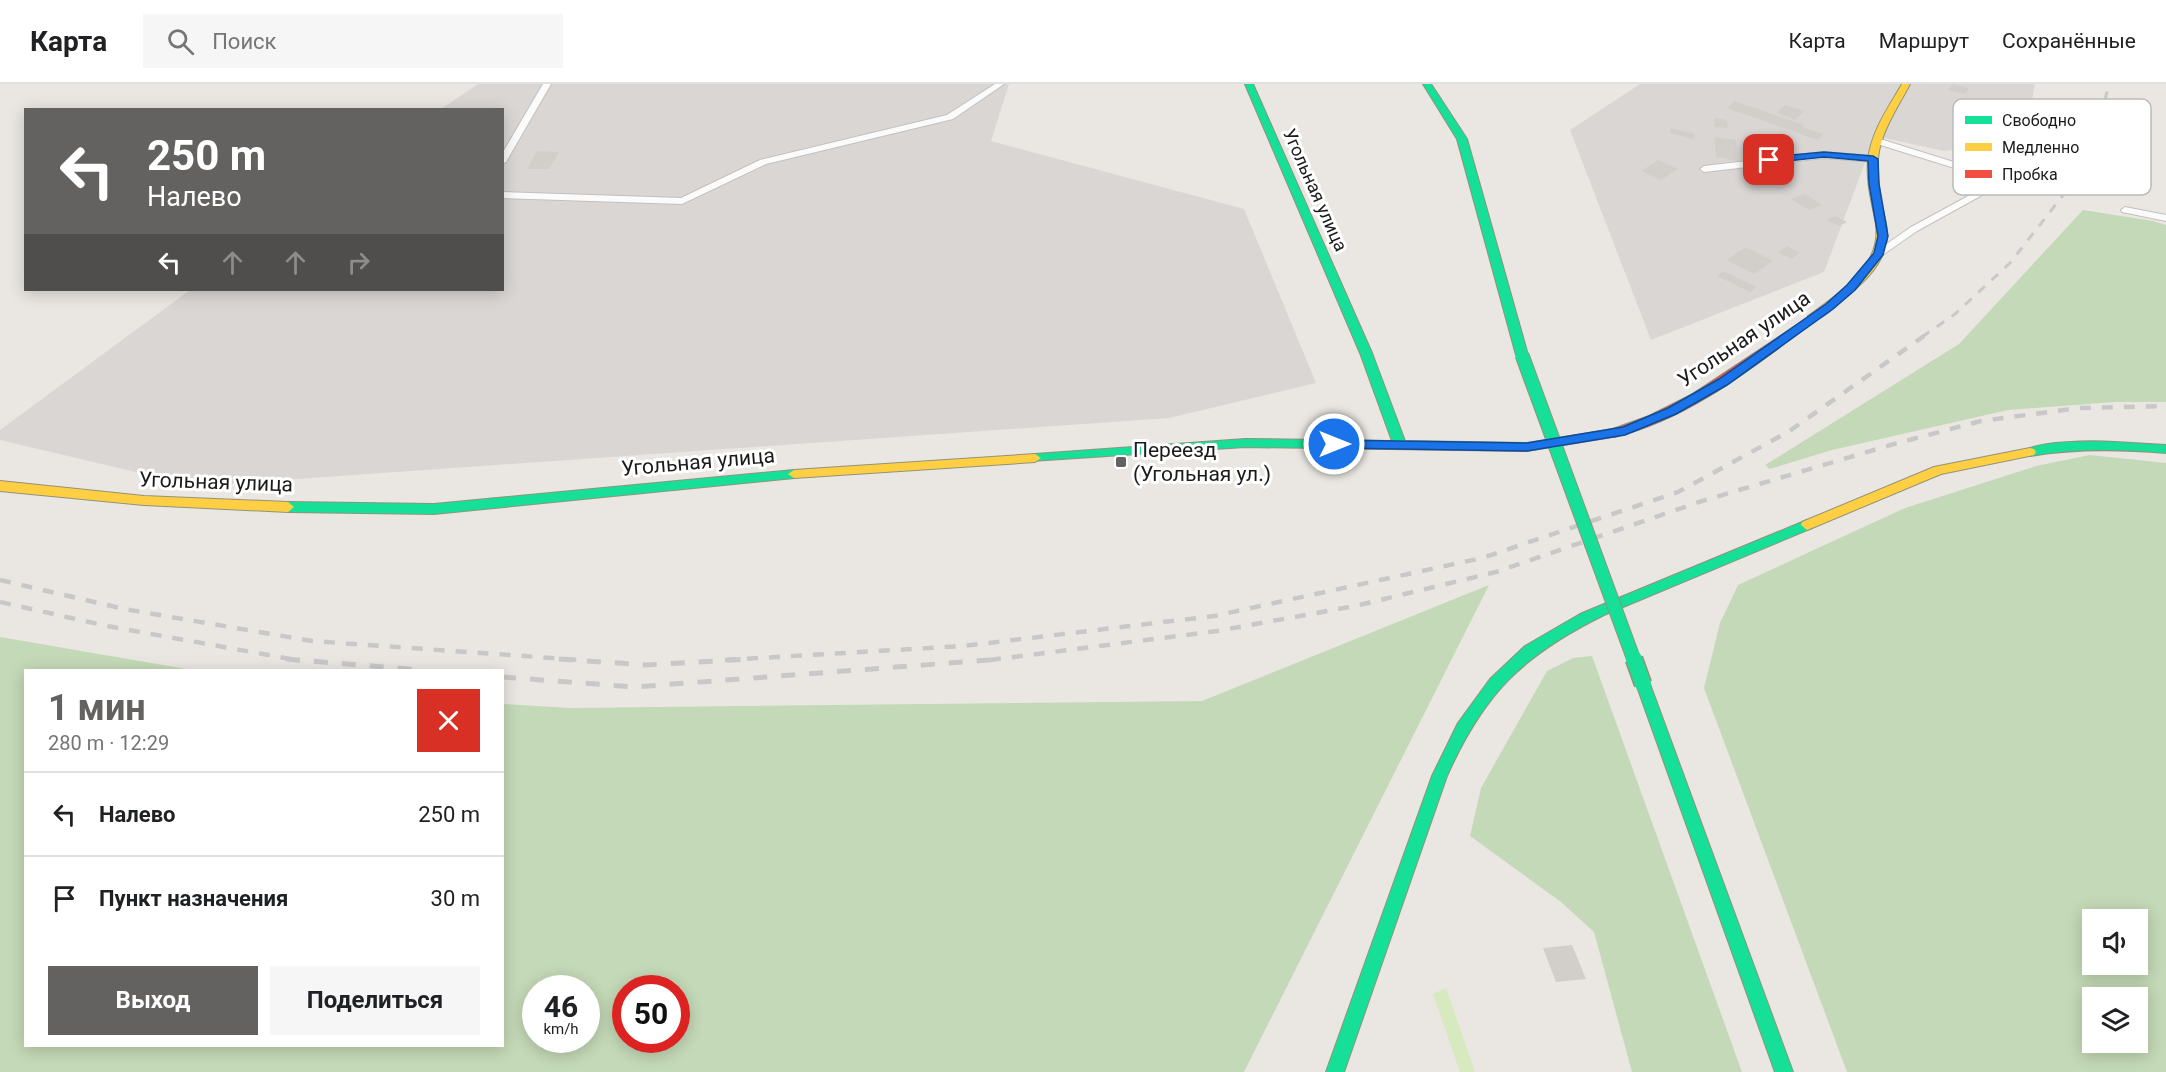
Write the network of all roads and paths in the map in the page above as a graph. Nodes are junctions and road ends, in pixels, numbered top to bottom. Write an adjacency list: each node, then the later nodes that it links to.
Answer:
1 (547, 84): 7 (lane)
2 (1000, 84): 11 (lane)
3 (1249, 84): 16 (main road, Угольная улица)
4 (1427, 84): 20 (main road, bridge)
5 (1906, 84): 6 (main road)
6 (1877, 141): 8 (main road); 9 (lane)
7 (504, 159)
8 (1873, 159): 10 (lane); 15 (main road)
9 (1953, 165)
10 (1704, 169)
11 (504, 195)
12 (1976, 195): 15 (lane)
13 (2125, 210): 14 (lane)
14 (2166, 218)
15 (1880, 253): 16 (main road, Угольная улица)
16 (1400, 445): 18 (main road, Угольная улица)
17 (2166, 449): 19 (main road)
18 (0, 486)
19 (1335, 1072)
20 (1784, 1072)

